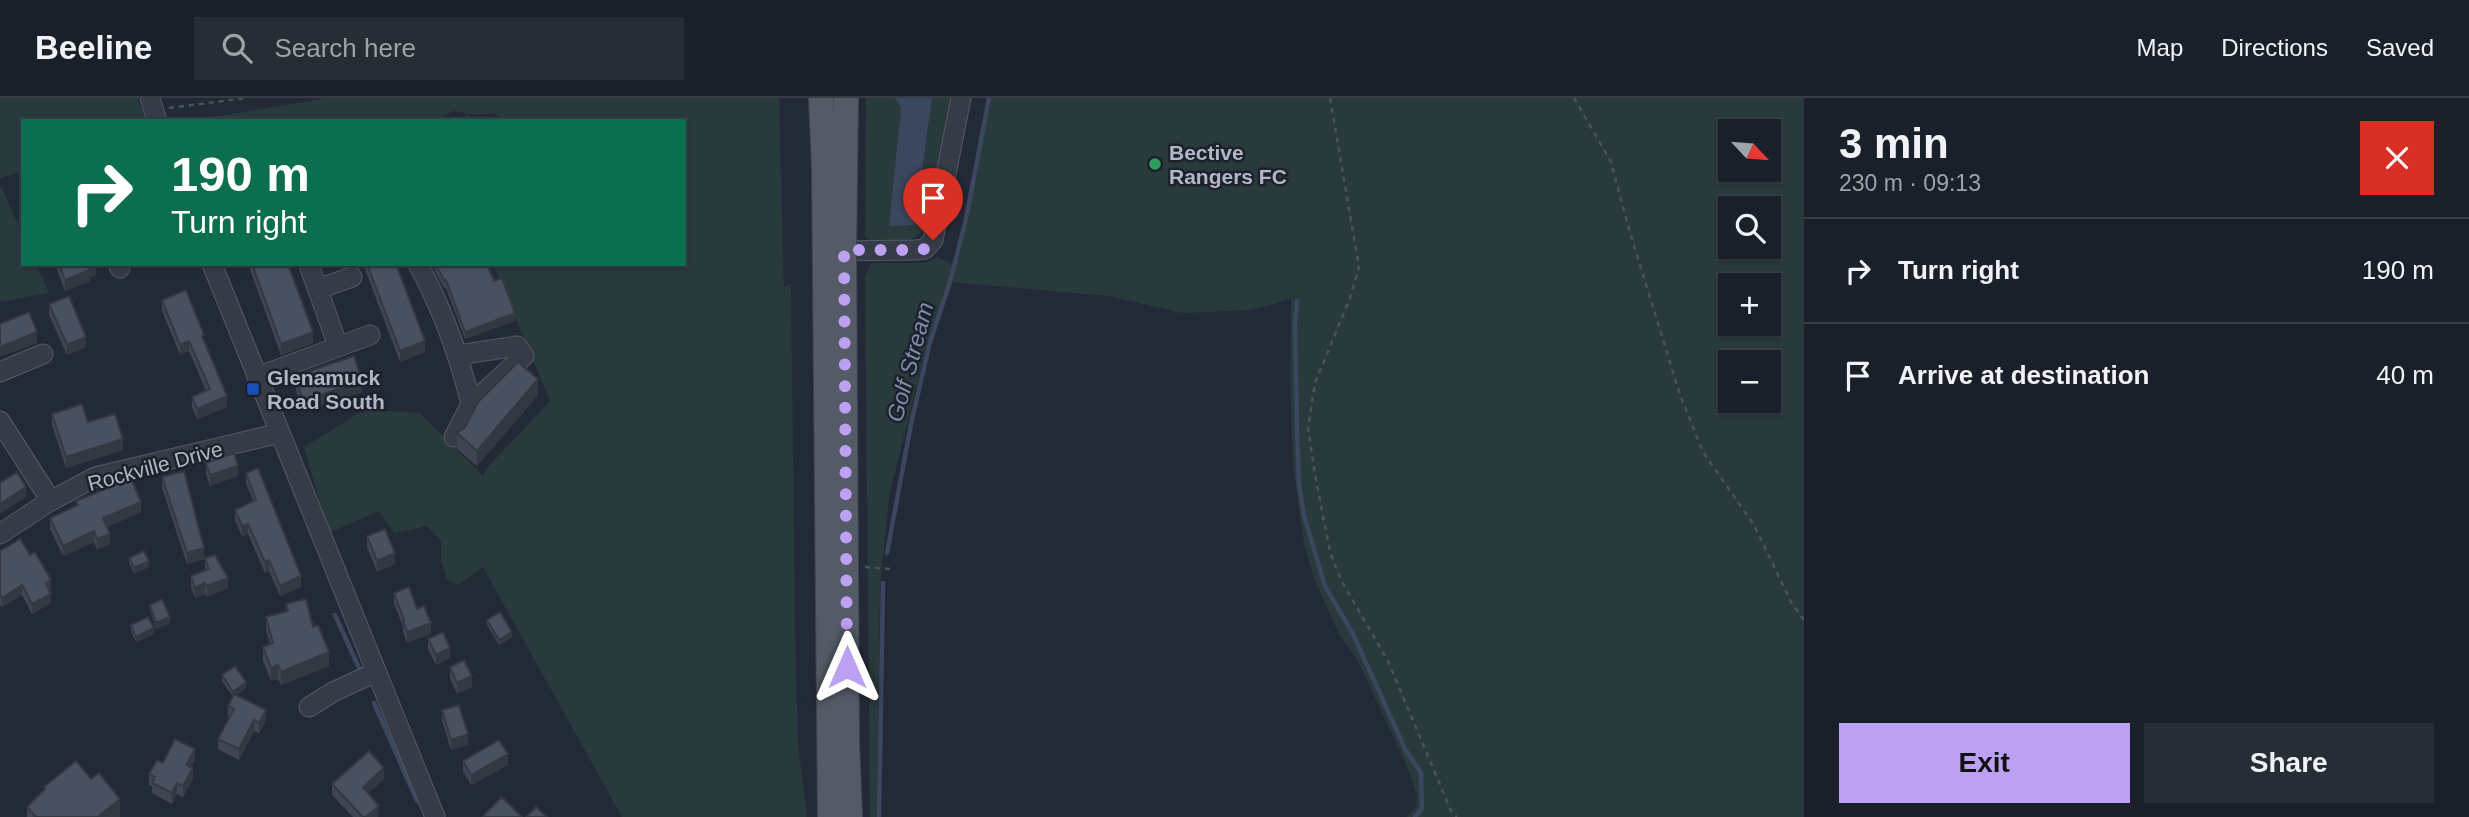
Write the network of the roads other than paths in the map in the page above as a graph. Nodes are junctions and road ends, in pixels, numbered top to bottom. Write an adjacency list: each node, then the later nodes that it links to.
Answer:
1 (821, 98): 4 (main road)
2 (846, 98): 4 (main road)
3 (961, 98): 4 (street)
4 (834, 250): 25 (main road); 26 (main road)
5 (213, 266): 15 (street)
6 (311, 266): 9 (street)
7 (419, 266): 13 (street)
8 (352, 277): 9 (street)
9 (318, 289): 11 (street)
10 (370, 335): 11 (street)
11 (338, 346): 15 (street)
12 (43, 354): 14 (street)
13 (458, 355): 16 (street); 16 (street)
14 (0, 372)
15 (257, 377): 18 (street)
16 (471, 404): 19 (street)
17 (0, 421): 20 (street)
18 (280, 433): 20 (street, Rockville Drive); 22 (street)
19 (454, 437)
20 (51, 501): 21 (street, Rockville Drive)
21 (0, 534)
22 (376, 672): 23 (street); 24 (street)
23 (309, 707)
24 (435, 817)
25 (830, 817)
26 (850, 817)

